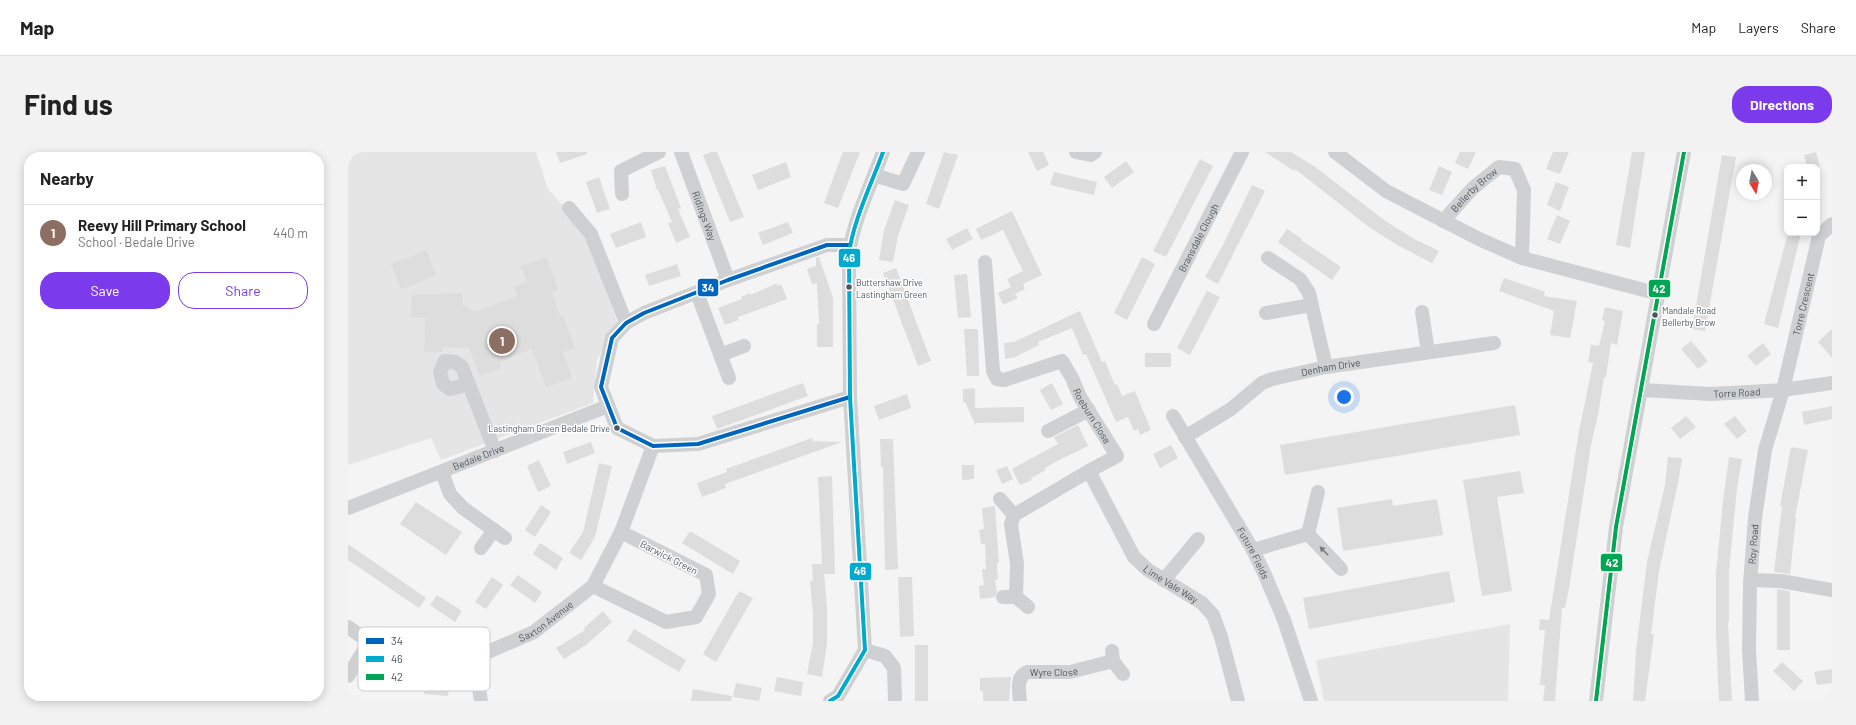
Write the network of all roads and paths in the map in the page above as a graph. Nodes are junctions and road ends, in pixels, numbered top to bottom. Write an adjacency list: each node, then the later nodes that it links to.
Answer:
1 (659, 152): 11 (street)
2 (681, 152): 19 (street, Ridings Way)
3 (883, 152): 10 (street)
4 (918, 152): 10 (street)
5 (1076, 152): 6 (street)
6 (1094, 152)
7 (1242, 152): 26 (street, Bransdale Clough)
8 (1684, 152): 21 (street)
9 (1343, 154): 13 (street, Bellerby Brow)
10 (874, 175): 15 (street)
11 (622, 194)
12 (569, 208): 25 (street)
13 (1443, 221): 17 (street, Bellerby Brow); 17 (street, Bellerby Brow)
14 (1832, 224): 36 (street, Torre Crescent)
15 (850, 245): 19 (street); 37 (street)
16 (1268, 258): 22 (street)
17 (1522, 258): 21 (street, Bellerby Brow)
18 (985, 262): 39 (street, Roeburn Close)
19 (728, 280): 20 (street)
20 (697, 292): 25 (street); 30 (street)
21 (1659, 294): 35 (street)
22 (1310, 299): 24 (street); 31 (street)
23 (1422, 312): 29 (street)
24 (1266, 313)
25 (626, 323): 38 (street)
26 (1154, 324)
27 (1494, 343): 29 (street, Denham Drive)
28 (744, 346): 30 (street)
29 (1428, 352): 31 (street, Denham Drive)
30 (720, 355): 32 (street)
31 (1326, 367): 42 (street, Denham Drive)
32 (729, 378)
33 (1832, 383): 36 (street, Torre Road)
34 (469, 384): 44 (street)
35 (1642, 390): 36 (street, Torre Road); 76 (street)
36 (1783, 390): 58 (street, Roy Road)
37 (850, 398): 43 (street); 64 (street)
38 (608, 406): 43 (street); 44 (street, Bedale Drive)
39 (1089, 410): 41 (street); 45 (street, Roeburn Close)
40 (1173, 416): 42 (street, Future Fields)
41 (1048, 431)
42 (1185, 437): 55 (street, Future Fields)
43 (653, 446): 51 (street, Saxton Avenue)
44 (495, 452): 46 (street, Bedale Drive)
45 (1089, 471): 50 (street, Roeburn Close); 57 (street, Lime Vale Way)
46 (442, 472): 49 (street, Bedale Drive); 54 (street)
47 (1318, 492): 52 (street)
48 (1000, 499): 50 (street)
49 (348, 508)
50 (1014, 515): 61 (street)
51 (621, 532): 59 (street, Saxton Avenue); 59 (street, Barwick Green)
52 (1308, 534): 55 (street); 56 (street, one-way to 52)
53 (1198, 539): 57 (street)
54 (481, 548)
55 (1253, 550): 75 (street, Future Fields)
56 (1341, 568)
57 (1164, 580): 74 (street, Lime Vale Way)
58 (1751, 580): 60 (street); 77 (street, Roy Road)
59 (593, 586): 65 (street, Saxton Avenue)
60 (1832, 590)
61 (1028, 607)
62 (348, 627): 63 (street)
63 (358, 634)
64 (865, 650): 71 (street); 72 (street)
65 (490, 651)
66 (358, 660): 68 (street)
67 (1123, 674): 73 (street, Wyre Close)
68 (348, 676)
69 (479, 691): 70 (street)
70 (481, 701)
71 (830, 701)
72 (895, 701)
73 (1020, 701)
74 (1238, 701)
75 (1311, 701)
76 (1596, 701)
77 (1752, 701)

